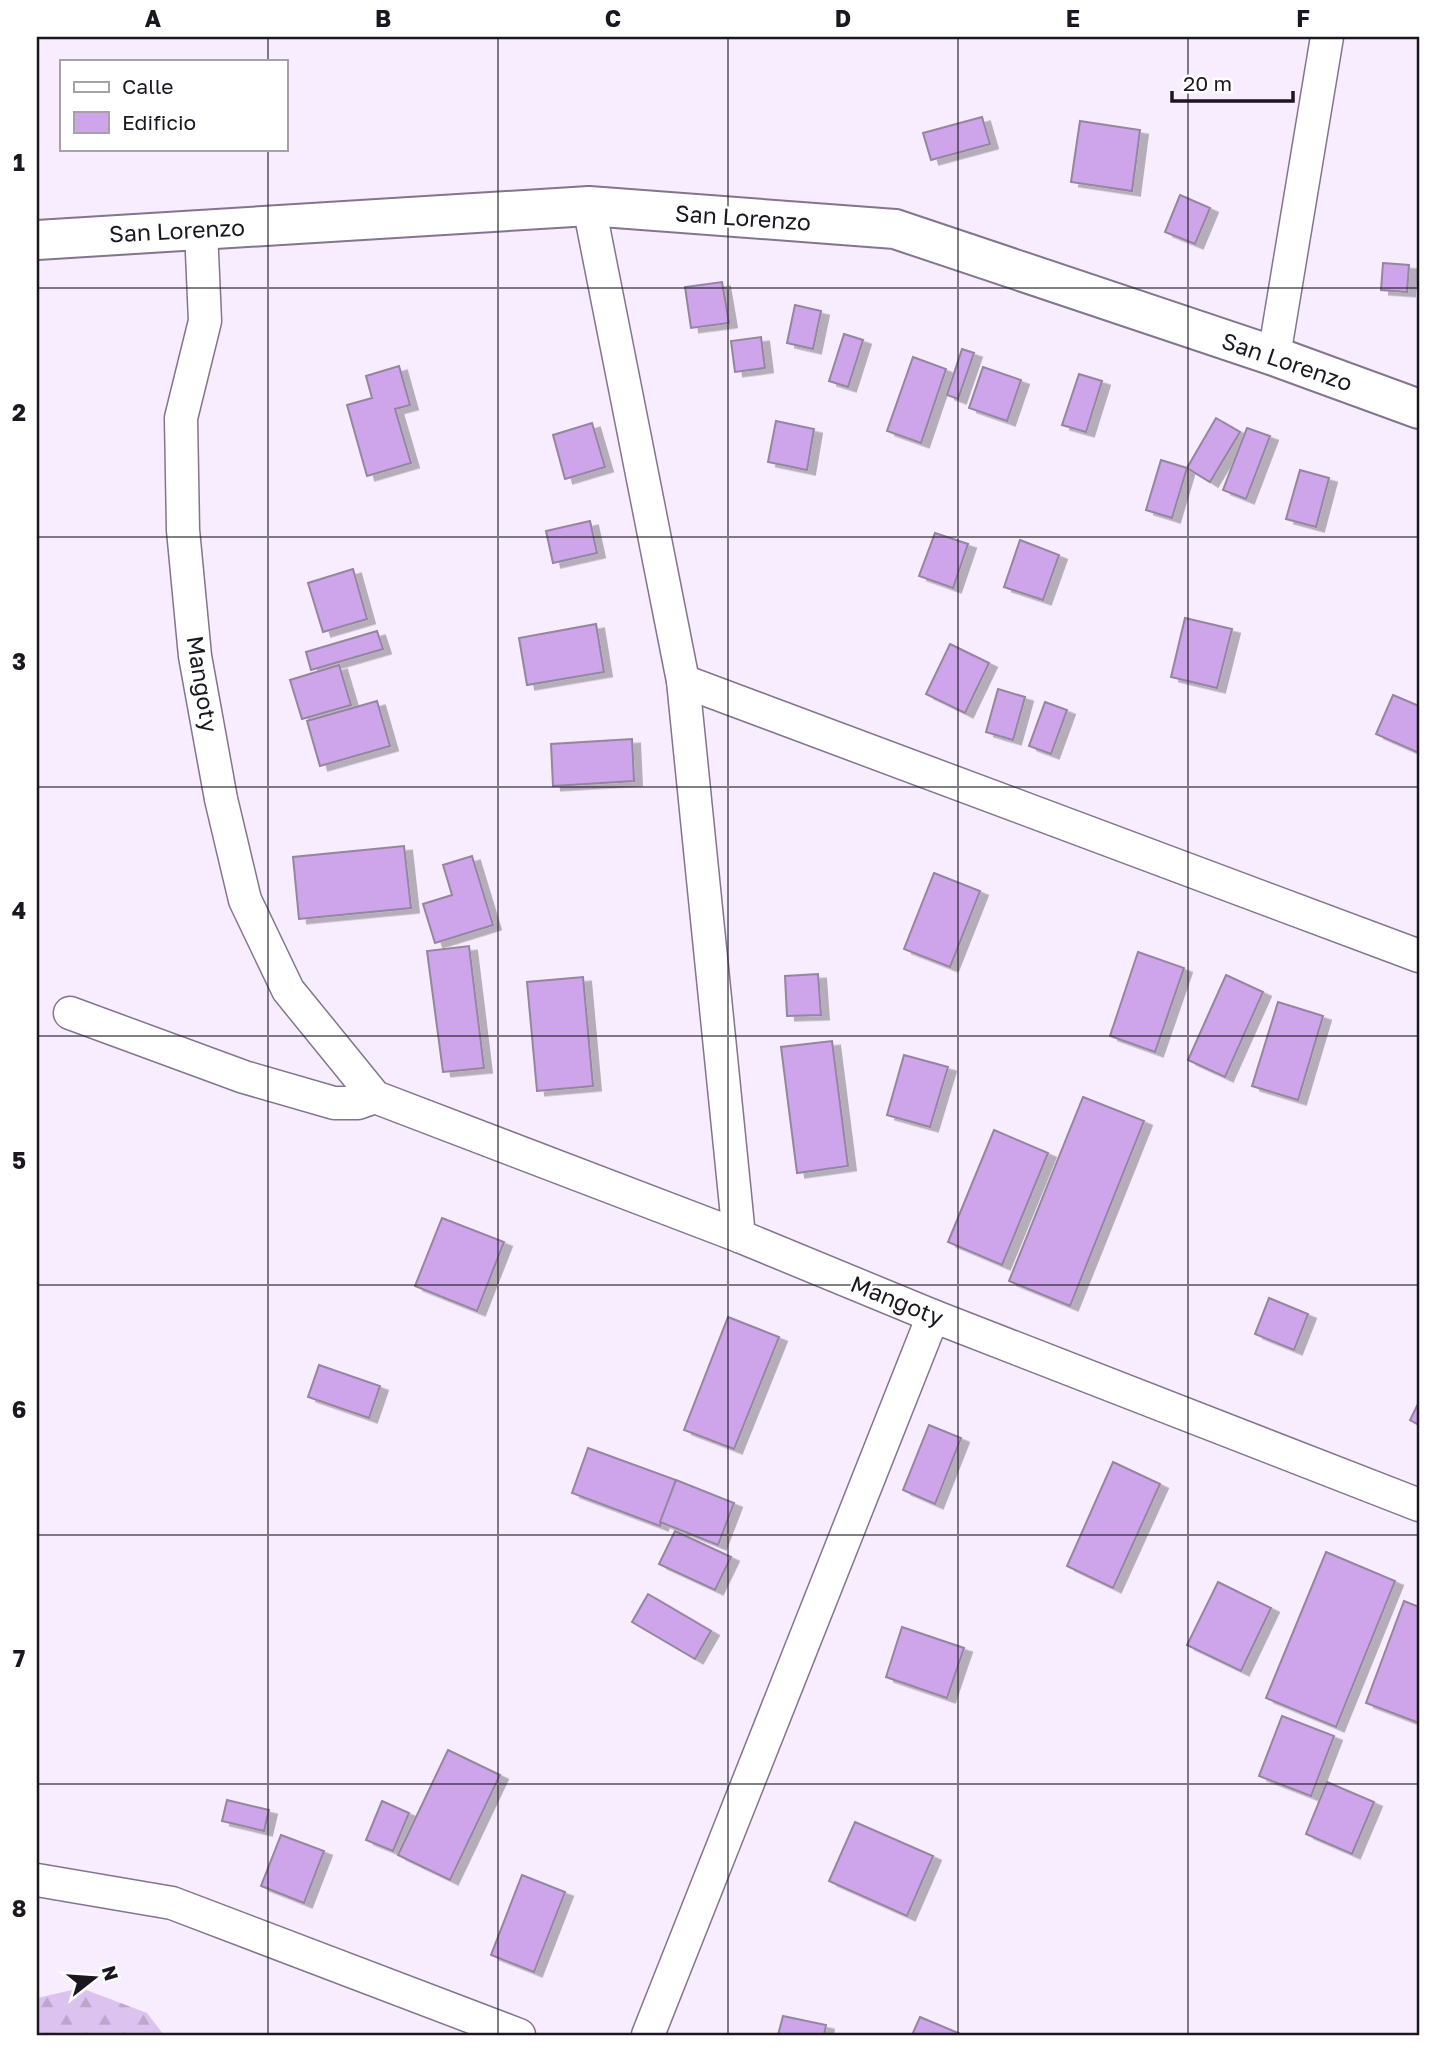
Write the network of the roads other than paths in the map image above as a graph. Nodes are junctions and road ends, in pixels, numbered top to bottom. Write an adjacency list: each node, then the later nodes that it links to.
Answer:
1 (1327, 37): 5 (street)
2 (589, 206): 3 (street, San Lorenzo); 5 (street, San Lorenzo); 7 (street)
3 (201, 230): 4 (street, San Lorenzo); 10 (street, Mangoty)
4 (37, 240)
5 (1274, 356): 6 (street, San Lorenzo)
6 (1419, 409)
7 (683, 681): 8 (street); 11 (street)
8 (1419, 956)
9 (70, 1013): 10 (street, Mangoty)
10 (374, 1097): 11 (street, Mangoty)
11 (739, 1236): 12 (street, Mangoty)
12 (933, 1316): 13 (street, Mangoty); 16 (street)
13 (1419, 1504)
14 (37, 1880): 15 (street)
15 (519, 2035)
16 (648, 2035)

